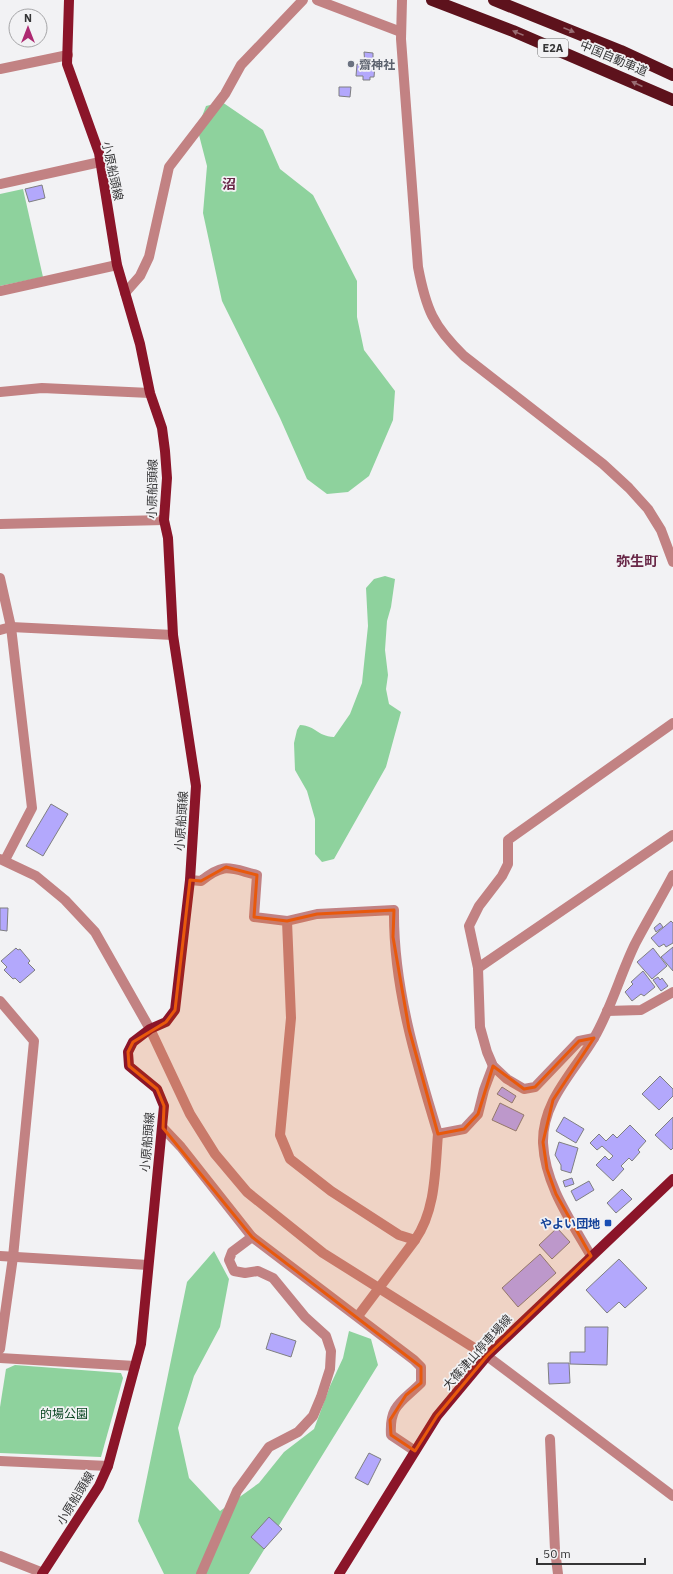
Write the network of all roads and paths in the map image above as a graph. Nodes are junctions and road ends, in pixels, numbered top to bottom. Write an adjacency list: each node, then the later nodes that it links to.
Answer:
1 (69, 0): 8 (main road, 小原船頭線)
2 (303, 0): 16 (street)
3 (317, 0): 7 (street)
4 (402, 0): 7 (street)
5 (432, 0): 11 (highway, 中国自動車道 / E2A, one-way to 5)
6 (494, 0): 10 (highway, 中国自動車道 / E2A, one-way to 10)
7 (401, 29): 21 (street)
8 (68, 55): 9 (street); 12 (main road, 小原船頭線)
9 (0, 69)
10 (673, 75)
11 (673, 100)
12 (100, 162): 13 (street); 14 (main road, 小原船頭線)
13 (0, 184)
14 (117, 265): 15 (street); 16 (main road, 小原船頭線)
15 (0, 291)
16 (125, 293): 18 (main road, 小原船頭線)
17 (0, 392): 18 (street)
18 (150, 393): 19 (main road, 小原船頭線)
19 (164, 520): 20 (street); 25 (main road, 小原船頭線)
20 (0, 524)
21 (673, 562)
22 (0, 578): 23 (street)
23 (11, 627): 24 (street); 25 (street); 28 (street)
24 (0, 630)
25 (173, 635): 30 (main road, 小原船頭線)
26 (673, 723): 32 (street)
27 (673, 835): 32 (street)
28 (3, 860): 36 (street)
29 (673, 875): 35 (street)
30 (190, 880): 31 (street); 36 (main road, 小原船頭線)
31 (287, 920): 40 (street); 43 (street)
32 (478, 968): 38 (street)
33 (673, 992): 35 (street)
34 (0, 1001): 46 (street)
35 (607, 1011): 37 (street)
36 (150, 1029): 39 (main road, 小原船頭線); 50 (street)
37 (594, 1038): 38 (street); 45 (street)
38 (493, 1066): 40 (street)
39 (162, 1128): 42 (street); 47 (main road, 小原船頭線)
40 (438, 1134): 43 (street)
41 (673, 1179): 45 (main road, 大篠津山停車場線)
42 (252, 1237): 48 (street); 60 (street)
43 (415, 1240): 48 (street)
44 (0, 1256): 46 (street)
45 (591, 1256): 50 (main road, 大篠津山停車場線)
46 (13, 1257): 47 (street); 49 (street)
47 (148, 1265): 52 (main road, 小原船頭線)
48 (361, 1313): 54 (street)
49 (0, 1349)
50 (487, 1356): 54 (main road, 大篠津山停車場線); 57 (street)
51 (0, 1358): 52 (street)
52 (135, 1366): 56 (main road, 小原船頭線)
53 (550, 1439): 62 (street)
54 (415, 1451): 61 (main road, 大篠津山停車場線)
55 (0, 1461): 56 (street)
56 (108, 1466): 59 (main road, 小原船頭線)
57 (673, 1496)
58 (0, 1556): 59 (street)
59 (43, 1573)
60 (202, 1574)
61 (339, 1574)
62 (558, 1574)

